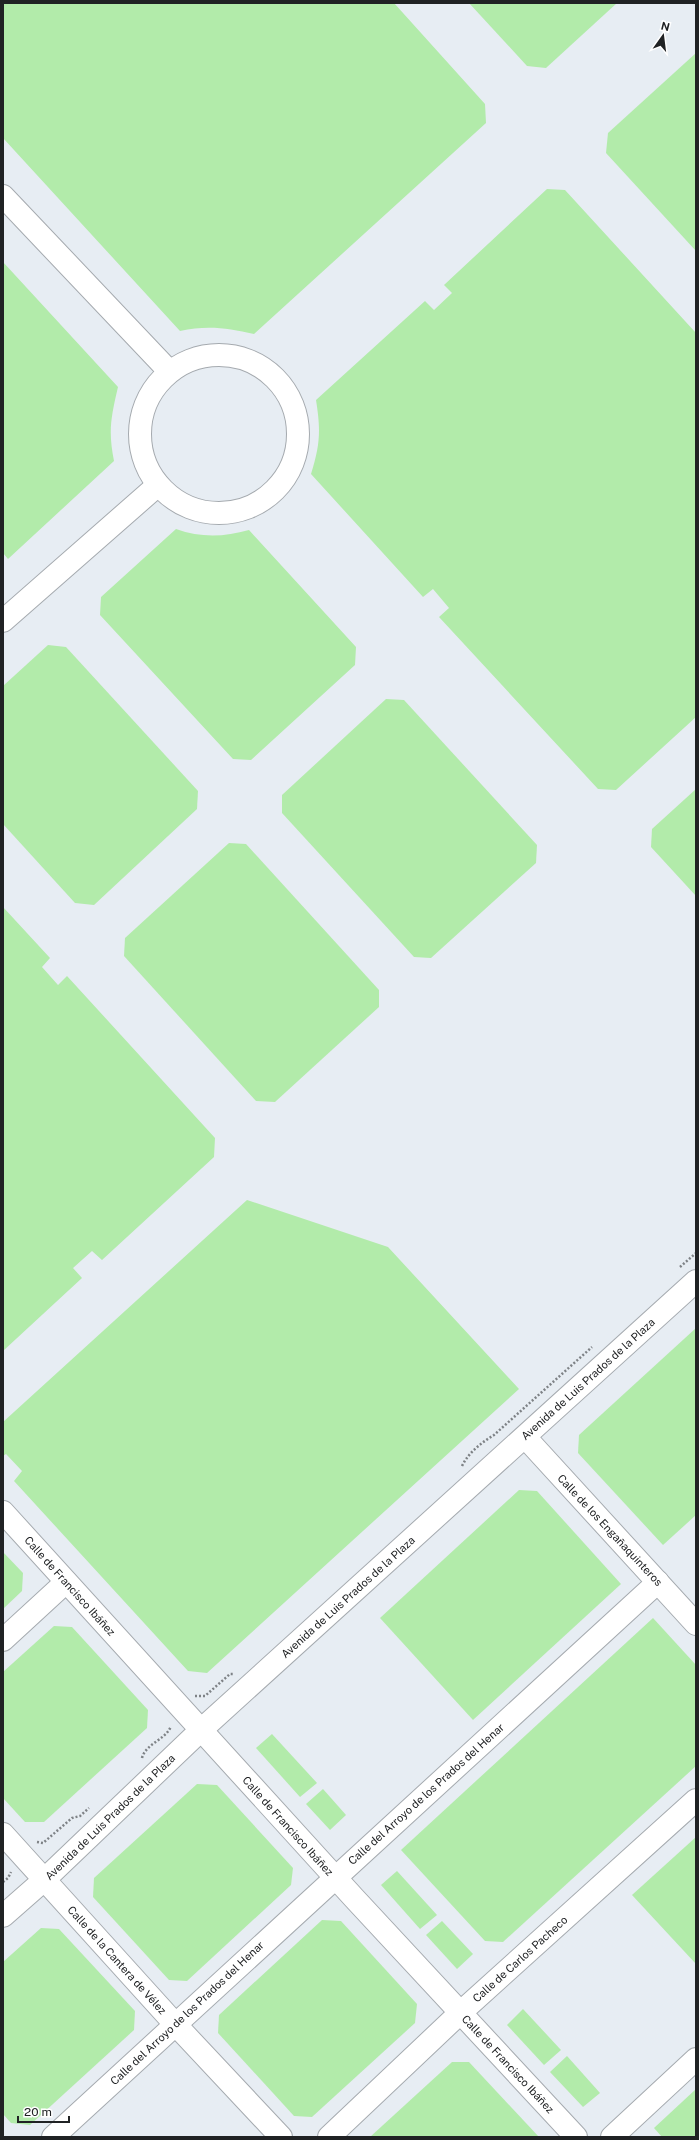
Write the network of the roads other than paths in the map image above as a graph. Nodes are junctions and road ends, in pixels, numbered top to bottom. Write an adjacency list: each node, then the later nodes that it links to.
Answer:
1 (3, 196): 2 (street)
2 (169, 371): 3 (street); 3 (street)
3 (158, 485): 4 (street)
4 (3, 621)
5 (696, 1281): 6 (street, Avenida de Luis Prados de la Plaza)
6 (525, 1437): 9 (street, Calle de los Engañaquinteros); 12 (street, Avenida de Luis Prados de la Plaza)
7 (3, 1512): 8 (street, Calle de Francisco Ibáñez)
8 (66, 1582): 11 (street); 12 (street, Calle de Francisco Ibáñez)
9 (658, 1582): 10 (street, Calle de los Engañaquinteros); 15 (street, Calle del Arroyo de los Prados del Henar)
10 (696, 1624)
11 (3, 1640)
12 (201, 1730): 15 (street, Calle de Francisco Ibáñez); 16 (street, Avenida de Luis Prados de la Plaza)
13 (696, 1800): 18 (street, Calle de Carlos Pacheco)
14 (3, 1834): 16 (street, Calle de la Cantera de Vélez)
15 (335, 1877): 18 (street, Calle de Francisco Ibáñez); 19 (street, Calle del Arroyo de los Prados del Henar)
16 (44, 1880): 17 (street, Avenida de Luis Prados de la Plaza); 19 (street, Calle de la Cantera de Vélez)
17 (3, 1916)
18 (460, 2013): 23 (street, Calle de Carlos Pacheco); 24 (street, Calle de Francisco Ibáñez)
19 (175, 2024): 21 (street, Calle del Arroyo de los Prados del Henar); 22 (street, Calle de la Cantera de Vélez)
20 (696, 2059): 25 (street)
21 (53, 2137)
22 (281, 2137)
23 (329, 2137)
24 (576, 2137)
25 (612, 2137)

